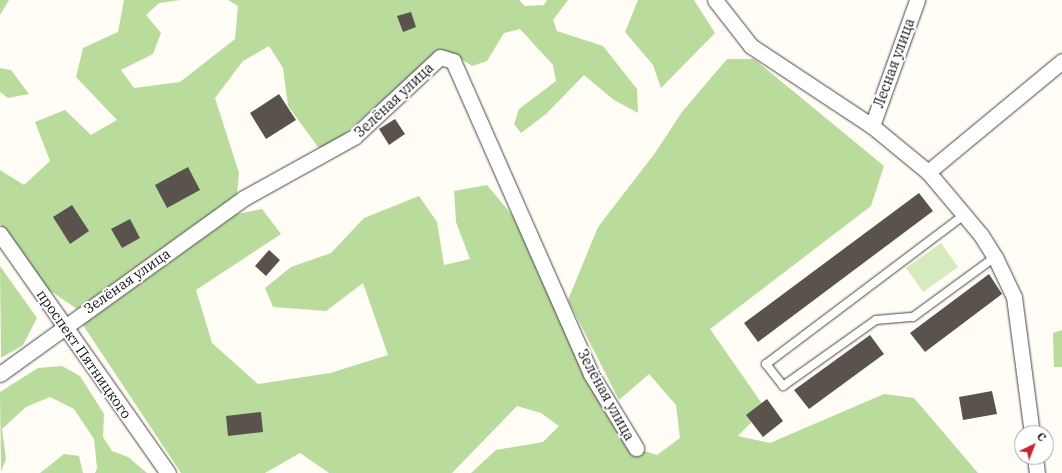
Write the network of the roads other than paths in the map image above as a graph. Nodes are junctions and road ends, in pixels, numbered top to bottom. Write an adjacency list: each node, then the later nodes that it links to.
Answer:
1 (715, 0): 4 (street)
2 (917, 0): 4 (street, Лесная улица)
3 (1062, 61): 5 (street)
4 (872, 126): 5 (street)
5 (928, 172): 6 (street)
6 (964, 215): 8 (street); 8 (lane)
7 (0, 234): 9 (street, проспект Пятницкого)
8 (995, 257): 11 (street)
9 (64, 325): 10 (street, Зелёная улица); 12 (street, Зелёная улица); 13 (street, проспект Пятницкого)
10 (0, 374)
11 (1031, 425)
12 (636, 448)
13 (168, 473)

